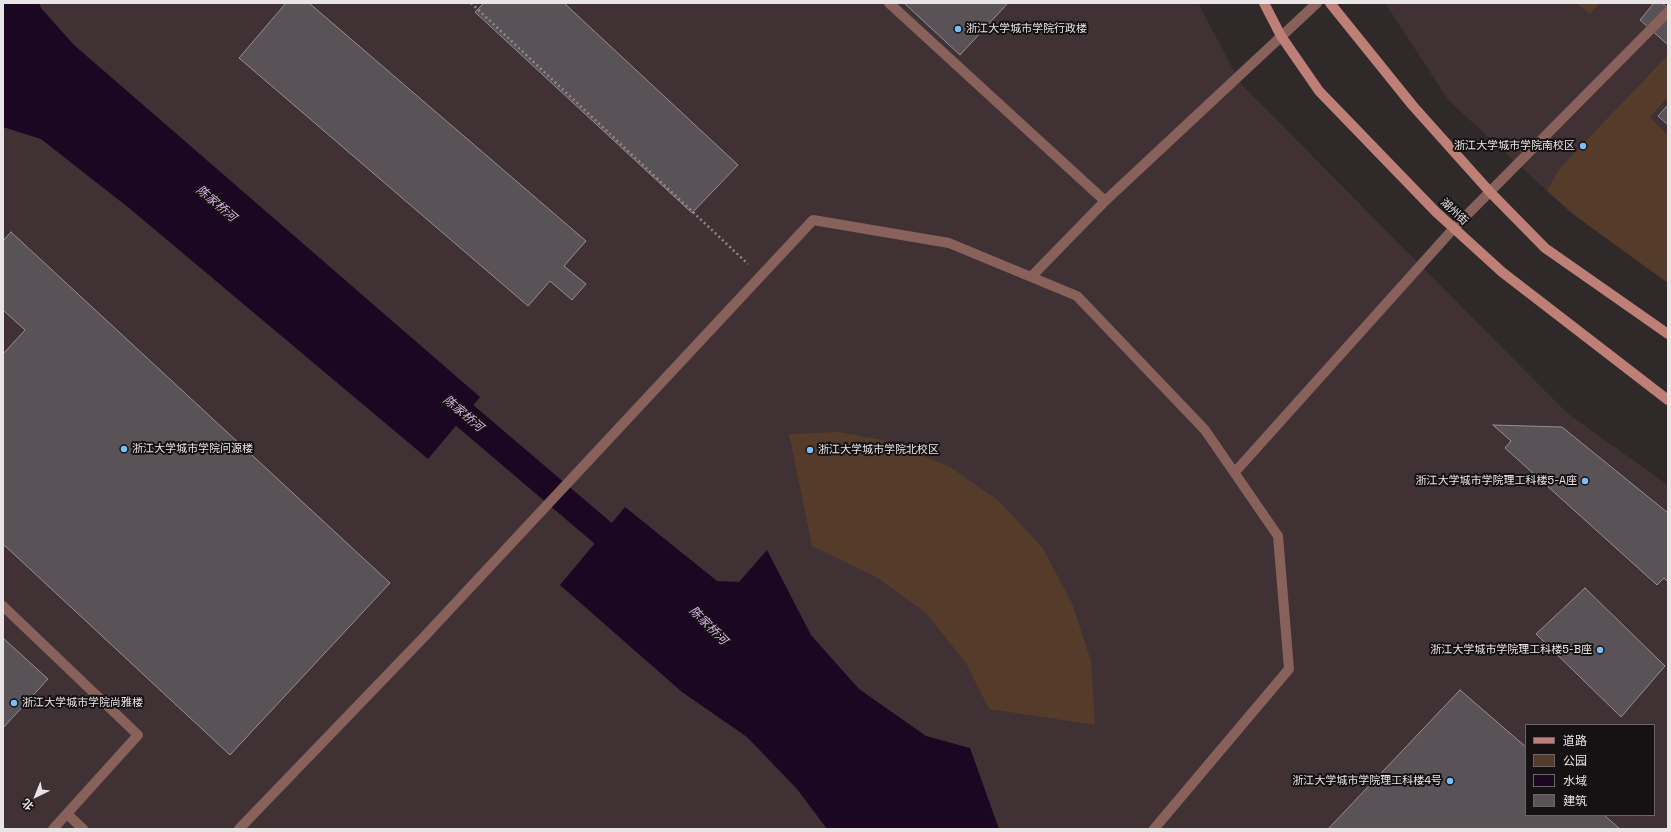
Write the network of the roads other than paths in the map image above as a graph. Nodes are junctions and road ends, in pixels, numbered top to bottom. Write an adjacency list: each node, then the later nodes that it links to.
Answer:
1 (889, 3): 8 (street)
2 (1264, 3): 6 (main road, 湖州街)
3 (1317, 3): 6 (street)
4 (1330, 3): 7 (main road)
5 (1668, 12): 7 (street)
6 (1281, 36): 8 (street); 9 (main road, 湖州街)
7 (1490, 192): 9 (street); 11 (main road)
8 (1105, 201): 10 (street)
9 (1454, 228): 12 (main road, 湖州街); 13 (street)
10 (1031, 277): 13 (street); 18 (street)
11 (1668, 334)
12 (1668, 400)
13 (1235, 472): 19 (street)
14 (3, 606): 15 (street)
15 (67, 814): 16 (street); 17 (street)
16 (53, 829)
17 (83, 829)
18 (239, 829)
19 (1154, 829)

